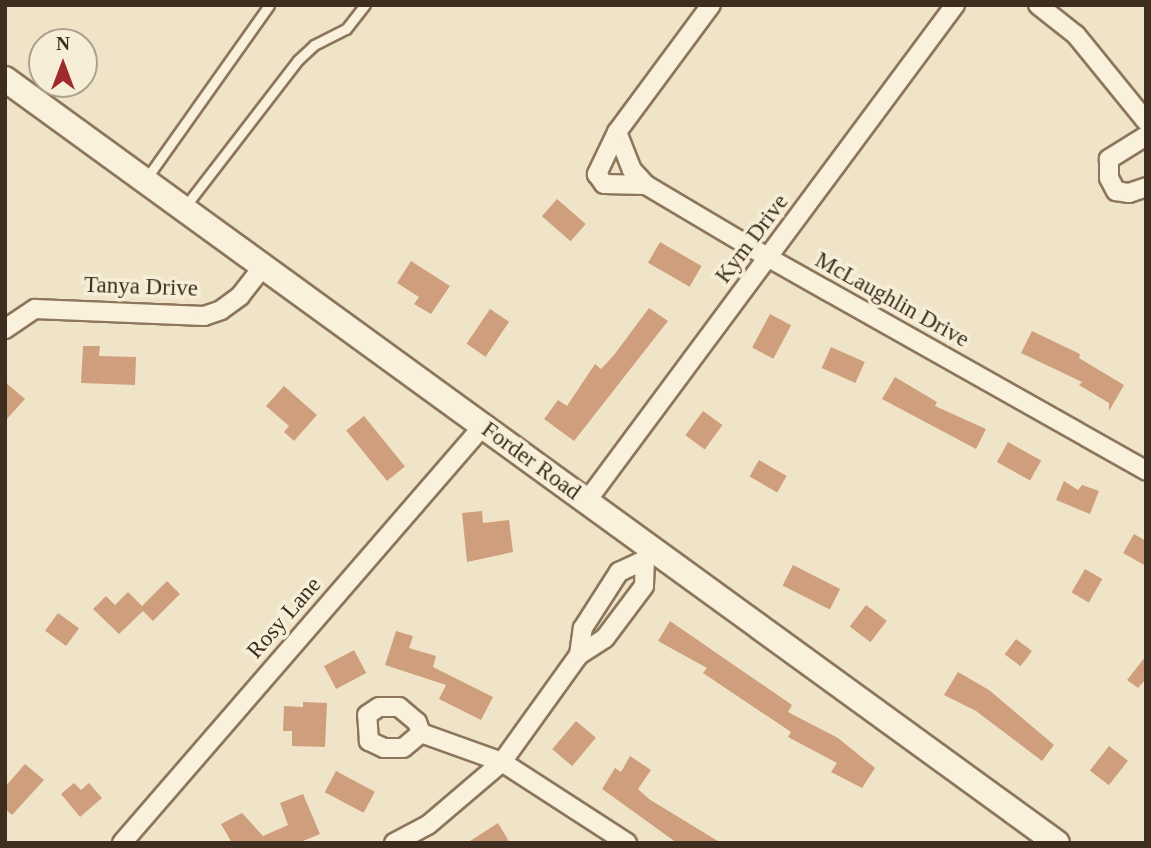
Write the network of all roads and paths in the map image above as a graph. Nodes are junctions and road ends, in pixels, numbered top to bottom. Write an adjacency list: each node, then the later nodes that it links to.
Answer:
1 (269, 5): 10 (lane)
2 (365, 5): 13 (lane)
3 (711, 5): 8 (street)
4 (955, 5): 14 (street, Kym Drive)
5 (1038, 5): 7 (street)
6 (5, 79): 10 (main road, Forder Road)
7 (1146, 121)
8 (617, 132): 11 (street, McLaughlin Drive); 11 (street)
9 (1146, 136): 12 (street)
10 (145, 181): 13 (main road, Forder Road)
11 (646, 185): 14 (street, McLaughlin Drive)
12 (1146, 187)
13 (183, 208): 15 (main road, Forder Road)
14 (769, 258): 18 (street, McLaughlin Drive); 19 (street, Kym Drive)
15 (263, 267): 16 (street, Tanya Drive); 17 (main road, Forder Road)
16 (5, 329)
17 (483, 426): 19 (main road, Forder Road); 24 (street, Rosy Lane)
18 (1146, 470)
19 (586, 502): 20 (main road, Forder Road)
20 (649, 554): 21 (street); 21 (street); 27 (main road, Forder Road)
21 (579, 655): 23 (street)
22 (421, 733): 23 (street)
23 (502, 762): 25 (street); 26 (street)
24 (122, 843)
25 (394, 843)
26 (627, 843)
27 (1057, 843)

